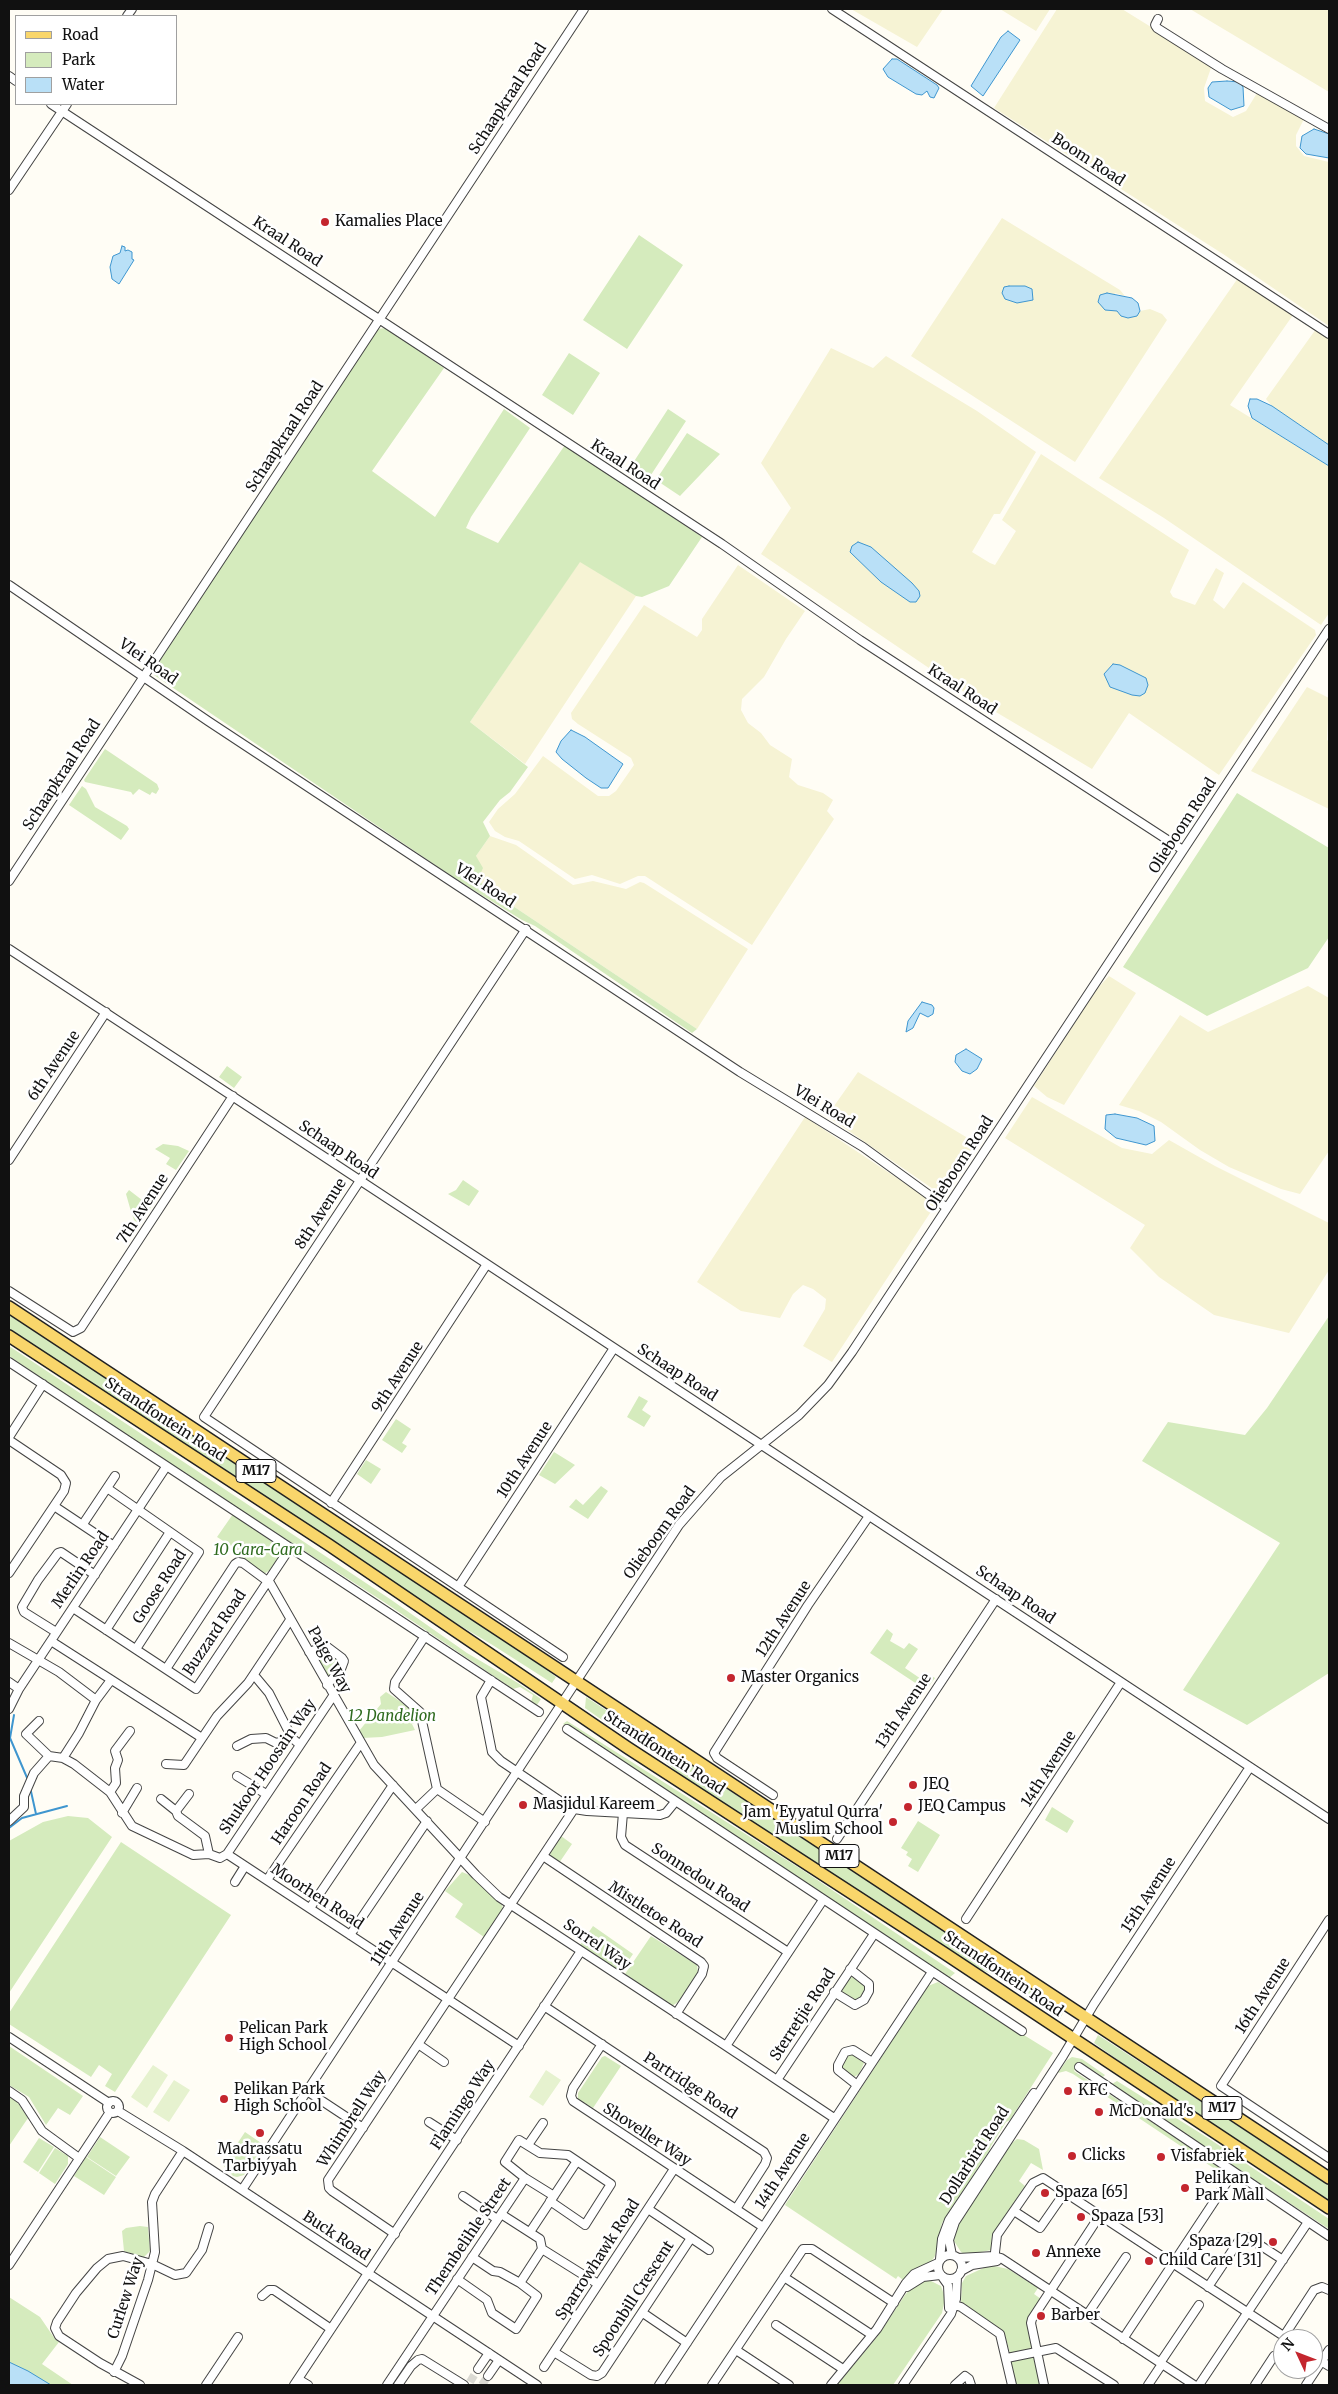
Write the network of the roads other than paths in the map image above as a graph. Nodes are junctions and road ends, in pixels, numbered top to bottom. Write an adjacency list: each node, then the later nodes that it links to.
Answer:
1 (584, 9): 9 (street, Schaapkraal Road)
2 (832, 9): 10 (street, Boom Road)
3 (1158, 20): 7 (street)
4 (53, 105): 6 (street, Kraal Road)
5 (66, 105): 6 (street)
6 (62, 111): 8 (street); 9 (street, Kraal Road)
7 (1329, 129)
8 (9, 190)
9 (379, 320): 13 (street, Schaapkraal Road); 14 (street, Kraal Road)
10 (1329, 334)
11 (9, 586): 13 (street, Vlei Road)
12 (1329, 629): 14 (street, Olieboom Road)
13 (144, 676): 15 (street, Schaapkraal Road); 16 (street, Vlei Road)
14 (1183, 850): 22 (street, Olieboom Road)
15 (9, 881)
16 (526, 929): 21 (street, 8th Avenue); 22 (street, Vlei Road)
17 (9, 948): 18 (street, Schaap Road)
18 (106, 1012): 19 (street, Schaap Road); 20 (street, 6th Avenue)
19 (233, 1096): 21 (street, Schaap Road); 24 (street, 7th Avenue)
20 (9, 1160)
21 (360, 1180): 23 (street, Schaap Road); 36 (street, 8th Avenue)
22 (947, 1208): 32 (street, Olieboom Road)
23 (487, 1264): 27 (street, Schaap Road); 36 (street, 9th Avenue)
24 (9, 1291)
25 (9, 1307): 66 (main road, Strandfontein Road / M17)
26 (9, 1336): 71 (main road, Strandfontein Road / M17)
27 (614, 1348): 32 (street, Schaap Road); 47 (street, 10th Avenue)
28 (9, 1362): 29 (street)
29 (43, 1384): 30 (street); 33 (street)
30 (9, 1436)
31 (9, 1440): 37 (street)
32 (761, 1445): 39 (street, Schaap Road); 66 (street, Olieboom Road)
33 (166, 1467): 38 (street, Merlin Road); 43 (street)
34 (116, 1476): 35 (street)
35 (107, 1488): 38 (street, Goose Road); 40 (street)
36 (331, 1503): 47 (street)
37 (54, 1506): 40 (street); 44 (street)
38 (138, 1510): 41 (street, Goose Road); 42 (street, Merlin Road)
39 (869, 1516): 48 (street, Schaap Road); 94 (street, 12th Avenue)
40 (83, 1524): 42 (street)
41 (170, 1532): 51 (street); 56 (street, Goose Road)
42 (114, 1546): 45 (street, Merlin Road)
43 (290, 1548): 46 (street, Buzzard Road); 53 (street)
44 (9, 1573)
45 (95, 1575): 49 (street, Merlin Road); 52 (street)
46 (268, 1580): 50 (street, Paige Way); 60 (street); 60 (street, Buzzard Road)
47 (458, 1587): 58 (street)
48 (996, 1599): 65 (street, Schaap Road); 106 (street, 13th Avenue)
49 (73, 1608): 51 (street, Buzzard Road); 52 (street, Merlin Road)
50 (290, 1620): 57 (street, Paige Way); 61 (street)
51 (106, 1630): 56 (street, Buzzard Road)
52 (56, 1632): 54 (street, Merlin Road)
53 (425, 1636): 63 (street); 90 (street)
54 (51, 1641): 59 (street, Merlin Road); 62 (street)
55 (9, 1642): 59 (street)
56 (136, 1649): 60 (street, Buzzard Road)
57 (309, 1652): 67 (street, Paige Way); 67 (street)
58 (563, 1657)
59 (38, 1661): 68 (street, Merlin Road); 70 (street)
60 (166, 1669)
61 (254, 1675): 77 (street); 78 (street)
62 (111, 1680): 70 (street); 77 (street)
63 (491, 1680): 73 (street); 86 (street)
64 (9, 1682): 68 (street)
65 (1121, 1682): 85 (street, Schaap Road); 117 (street, 14th Avenue)
66 (577, 1683): 71 (street, 11th Avenue); 130 (main road, Strandfontein Road / M17)
67 (327, 1685): 69 (street, Paige Way)
68 (19, 1689): 72 (street, Merlin Road)
69 (333, 1696): 79 (street, Shukoor Hoosain Way); 80 (street, Paige Way)
70 (96, 1700): 83 (street)
71 (564, 1704): 86 (street, 11th Avenue); 133 (main road, Strandfontein Road / M17)
72 (9, 1709)
73 (540, 1712)
74 (39, 1721): 82 (street)
75 (567, 1728): 96 (street)
76 (130, 1730): 91 (street)
77 (202, 1738): 84 (street)
78 (292, 1738): 79 (street); 81 (street)
79 (299, 1744): 93 (street, Shukoor Hoosain Way)
80 (360, 1744): 88 (street, Paige Way); 112 (street, Haroon Road)
81 (237, 1746)
82 (49, 1756): 83 (street); 103 (street)
83 (63, 1758): 91 (street)
84 (166, 1764)
85 (1250, 1767): 102 (street, Schaap Road); 130 (street, 15th Avenue)
86 (518, 1772): 98 (street); 105 (street, 11th Avenue)
87 (237, 1776): 93 (street)
88 (393, 1785): 97 (street, Paige Way); 116 (street)
89 (137, 1788): 100 (street)
90 (437, 1789): 97 (street); 105 (street)
91 (110, 1792): 100 (street)
92 (189, 1794): 99 (street)
93 (266, 1794): 108 (street, Shukoor Hoosain Way)
94 (773, 1795)
95 (161, 1799): 99 (street)
96 (675, 1802): 101 (street); 114 (street)
97 (416, 1809): 104 (street, Paige Way)
98 (574, 1809): 101 (street); 109 (street, Whimbrell Way)
99 (176, 1811): 107 (street)
100 (122, 1813): 107 (street)
101 (623, 1813): 122 (street, Sonnedou Road)
102 (1329, 1820)
103 (9, 1821)
104 (427, 1821): 110 (street, Paige Way); 120 (street)
105 (485, 1822): 110 (street, 11th Avenue)
106 (837, 1839)
107 (209, 1854): 108 (street)
108 (227, 1854): 111 (street, Moorhen Road)
109 (543, 1856): 115 (street, Whimbrell Way); 129 (street, Mistletoe Road)
110 (461, 1859): 115 (street, Sorrel Way); 123 (street, 11th Avenue)
111 (245, 1866): 112 (street, Moorhen Road); 113 (street)
112 (267, 1880): 116 (street, Moorhen Road)
113 (235, 1882)
114 (823, 1900): 119 (street); 122 (street)
115 (511, 1904): 121 (street, Sorrel Way); 127 (street, Whimbrell Way)
116 (310, 1908): 120 (street, Moorhen Road)
117 (966, 1920)
118 (1329, 1920): 155 (street, 16th Avenue)
119 (874, 1934): 124 (street, Sterretjie Road); 125 (street)
120 (350, 1935): 123 (street, Moorhen Road)
121 (580, 1951): 128 (street, Flamingo Way); 129 (street, Sorrel Way)
122 (788, 1952): 137 (street)
123 (392, 1963): 127 (street, Moorhen Road); 145 (street, 11th Avenue)
124 (850, 1969): 126 (street, Sterretjie Road); 126 (street)
125 (932, 1972): 131 (street); 139 (street, 14th Avenue)
126 (834, 1992): 142 (street, Sterretjie Road)
127 (448, 1999): 134 (street, Whimbrell Way); 136 (street, Moorhen Road)
128 (544, 2006): 135 (street, Partridge Road); 136 (street, Flamingo Way)
129 (676, 2014): 137 (street, Sorrel Way)
130 (1086, 2019): 133 (street, 15th Avenue); 160 (main road, Strandfontein Road / M17)
131 (1022, 2031)
132 (9, 2037): 146 (street, Buck Road)
133 (1073, 2039): 141 (street, Dollarbird Road); 165 (main road, Strandfontein Road / M17)
134 (418, 2044): 138 (street); 150 (street, Whimbrell Way)
135 (602, 2044): 157 (street, Shoveller Way); 167 (street, Partridge Road)
136 (519, 2046): 151 (street, Flamingo Way)
137 (726, 2046): 142 (street, Sorrel Way)
138 (444, 2062)
139 (872, 2062): 143 (street, 14th Avenue); 143 (street)
140 (1079, 2067): 158 (street)
141 (1050, 2075): 181 (street, Dollarbird Road); 185 (street, Dollarbird Road)
142 (777, 2080): 147 (street, Sterretjie Road)
143 (857, 2084): 147 (street, 14th Avenue)
144 (9, 2091): 154 (street)
145 (306, 2091): 150 (street); 161 (street, 11th Avenue)
146 (114, 2111): 153 (street, Buck Road); 154 (street)
147 (834, 2118): 173 (street, 14th Avenue)
148 (429, 2122): 151 (street)
149 (543, 2122): 152 (street)
150 (363, 2128): 175 (street, Whimbrell Way)
151 (457, 2140): 175 (street, Flamingo Way)
152 (528, 2145): 156 (street); 159 (street)
153 (183, 2151): 161 (street, Buck Road); 186 (street, Curlew Way)
154 (79, 2158): 188 (street)
155 (1329, 2158)
156 (577, 2161): 164 (street); 164 (street, Thembelihle Street)
157 (674, 2169): 166 (street, Sparrowhawk Road); 167 (street, Shoveller Way)
158 (1233, 2173): 171 (street); 187 (street)
159 (526, 2178): 164 (street, Thembelihle Street); 170 (street, Thembelihle Street)
160 (1329, 2178)
161 (242, 2190): 189 (street, Buck Road)
162 (1065, 2192): 168 (street); 168 (street); 169 (street)
163 (463, 2196): 170 (street)
164 (552, 2199): 174 (street)
165 (1329, 2208)
166 (648, 2209): 177 (street, Spoonbill Crescent); 195 (street, Sparrowhawk Road)
167 (736, 2209): 173 (street, Shoveller Way)
168 (1014, 2211): 183 (street)
169 (1100, 2215): 187 (street); 198 (street)
170 (499, 2217): 174 (street); 180 (street, Thembelihle Street)
171 (1308, 2222): 176 (street); 184 (street)
172 (209, 2227): 186 (street)
173 (763, 2227): 215 (street, 14th Avenue)
174 (530, 2232): 178 (street)
175 (395, 2234): 189 (street, Flamingo Way)
176 (1329, 2236)
177 (691, 2238): 179 (street); 204 (street, Spoonbill Crescent)
178 (542, 2249): 194 (street); 195 (street)
179 (709, 2250)
180 (472, 2257): 193 (street, Thembelihle Street); 194 (street)
181 (955, 2257): 183 (street); 185 (street); 190 (street)
182 (1126, 2257): 207 (street)
183 (994, 2259): 190 (street); 198 (street)
184 (1283, 2260): 196 (street); 205 (street)
185 (939, 2261): 191 (street); 199 (street)
186 (152, 2264): 227 (street, Curlew Way); 227 (street)
187 (1173, 2264): 196 (street); 214 (street)
188 (9, 2266)
189 (368, 2273): 206 (street, Buck Road); 211 (street)
190 (959, 2274): 191 (street); 202 (street)
191 (942, 2276): 199 (street); 202 (street)
192 (784, 2277): 201 (street); 212 (street); 216 (street)
193 (457, 2279): 194 (street); 206 (street, Thembelihle Street)
194 (520, 2283)
195 (598, 2284): 217 (street, Sparrowhawk Road)
196 (1208, 2286): 205 (street)
197 (1329, 2290): 210 (street)
198 (1050, 2291): 207 (street); 218 (street)
199 (902, 2292): 201 (street)
200 (262, 2296): 211 (street)
201 (894, 2303): 212 (street)
202 (952, 2305): 220 (street); 242 (street)
203 (1199, 2305): 223 (street)
204 (643, 2313): 215 (street); 217 (street, Spoonbill Crescent)
205 (1248, 2313): 209 (street); 249 (street)
206 (432, 2315): 219 (street, Buck Road); 235 (street, Thembelihle Street)
207 (1087, 2315): 214 (street)
208 (776, 2325): 225 (street)
209 (1273, 2329)
210 (1291, 2329)
211 (331, 2330): 229 (street)
212 (872, 2335): 225 (street)
213 (238, 2337): 233 (street)
214 (1123, 2339): 223 (street)
215 (688, 2343): 238 (street, 14th Avenue)
216 (736, 2350): 239 (street); 240 (street)
217 (554, 2352): 224 (street, Sparrowhawk Road)
218 (1037, 2352): 220 (street); 231 (street); 246 (street)
219 (489, 2353): 222 (street, Buck Road); 226 (street)
220 (1007, 2358): 245 (street)
221 (1273, 2358): 250 (street)
222 (499, 2360): 228 (street); 237 (street, Buck Road)
223 (1161, 2364): 247 (street); 248 (street)
224 (544, 2367)
225 (843, 2369): 241 (street)
226 (478, 2370)
227 (114, 2372): 232 (street)
228 (488, 2376)
229 (296, 2382): 234 (street)
230 (467, 2384): 236 (street)
231 (1110, 2384)
232 (140, 2385)
233 (206, 2385)
234 (308, 2385)
235 (387, 2385)
236 (398, 2385)
237 (537, 2385)
238 (660, 2385)
239 (712, 2385)
240 (789, 2385)
241 (831, 2385)
242 (903, 2385)
243 (955, 2385): 244 (street)
244 (971, 2385)
245 (1012, 2385)
246 (1044, 2385)
247 (1148, 2385)
248 (1194, 2385)
249 (1200, 2385)
250 (1255, 2385)

